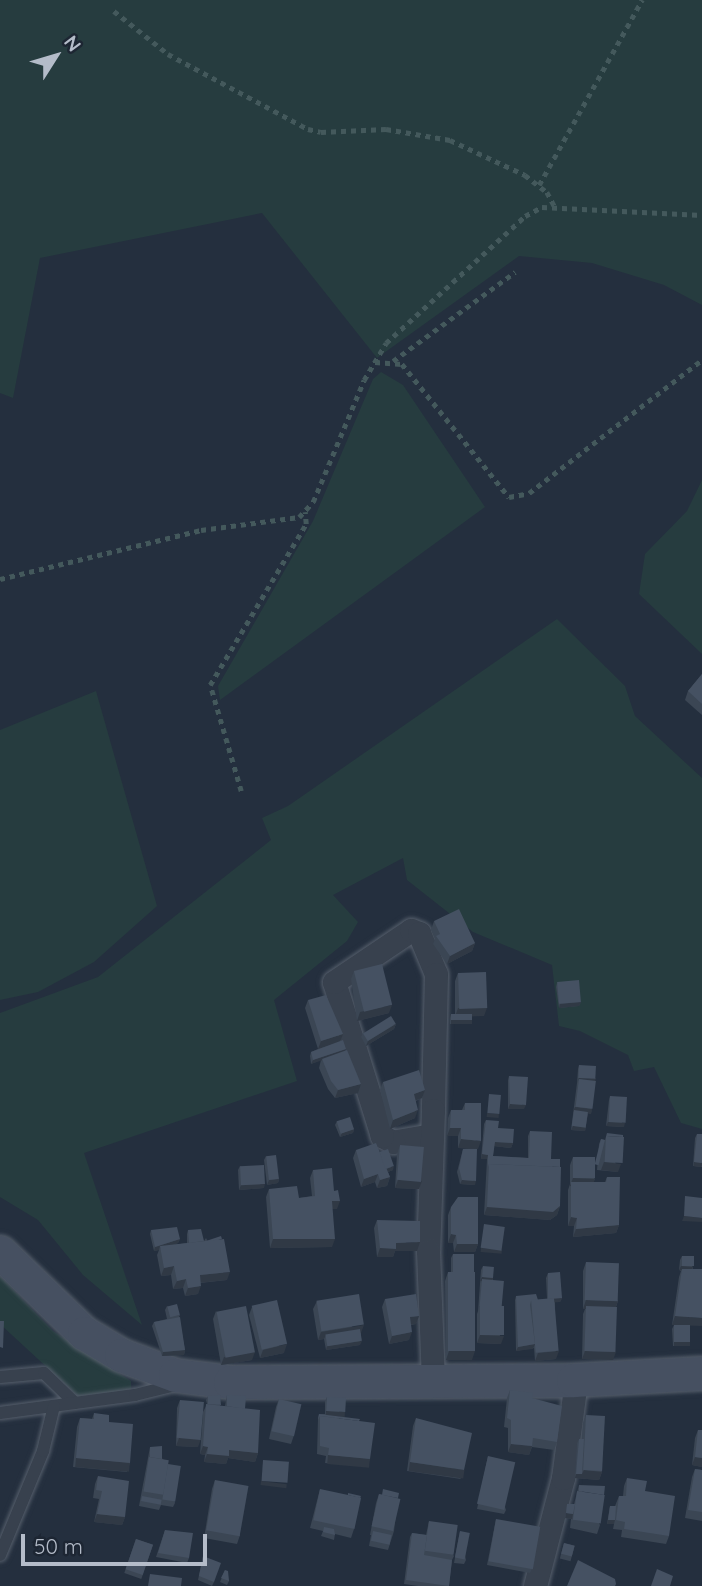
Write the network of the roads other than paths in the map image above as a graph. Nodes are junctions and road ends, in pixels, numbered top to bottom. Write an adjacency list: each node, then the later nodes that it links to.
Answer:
1 (432, 1135): 1 (street); 7 (street)
2 (0, 1252): 5 (street)
3 (702, 1373): 6 (street)
4 (0, 1377): 8 (lane)
5 (200, 1379): 7 (street); 8 (lane)
6 (576, 1380): 7 (street); 12 (street)
7 (433, 1381)
8 (75, 1403): 9 (lane)
9 (54, 1406): 10 (lane); 11 (lane)
10 (0, 1413)
11 (0, 1555)
12 (536, 1586)

